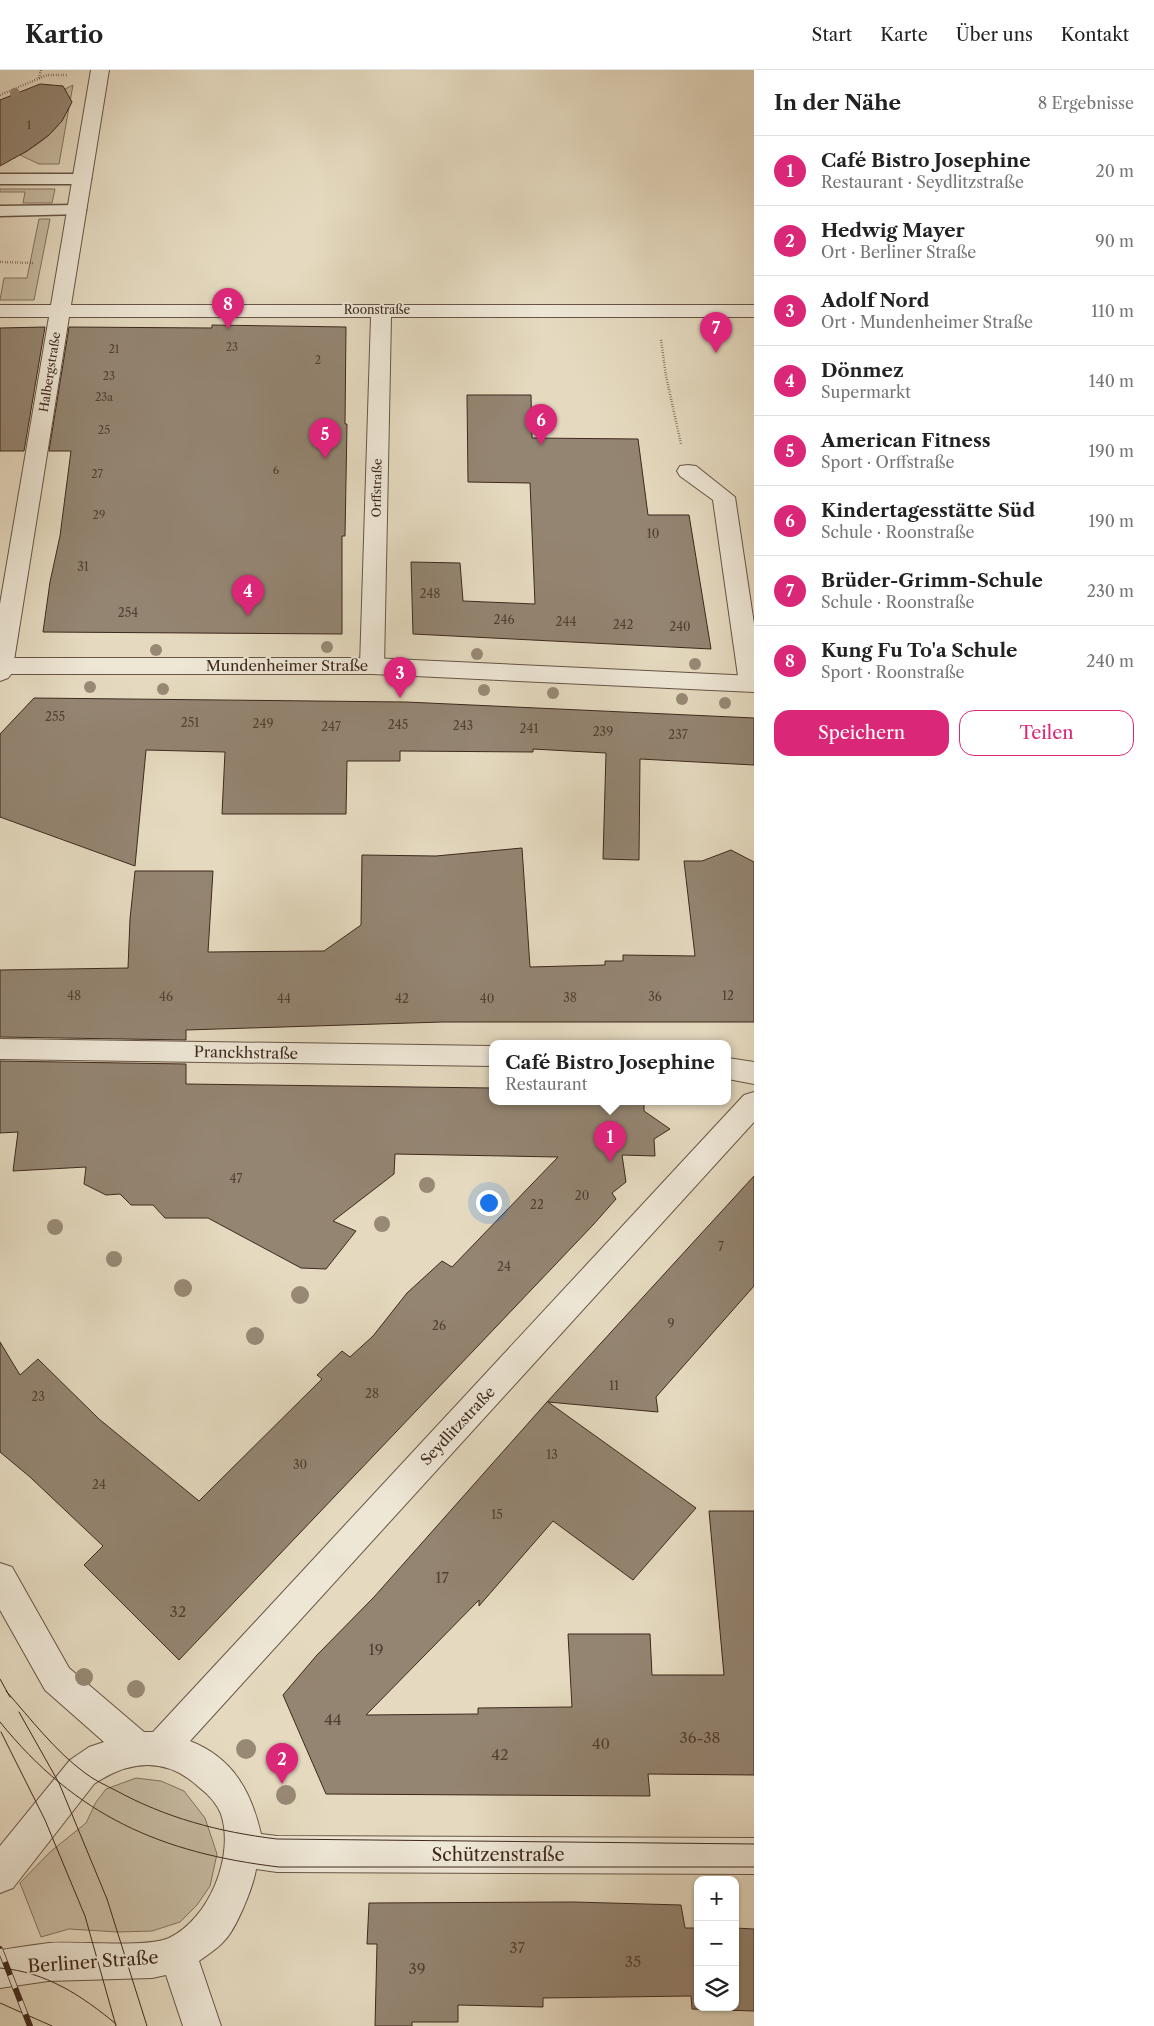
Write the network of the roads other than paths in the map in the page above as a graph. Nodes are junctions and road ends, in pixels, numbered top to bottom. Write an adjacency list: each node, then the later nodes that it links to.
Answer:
1 (99, 73): 3 (street, Halbergstraße)
2 (0, 179): 3 (lane)
3 (82, 179): 5 (street, Halbergstraße)
4 (2, 210): 5 (lane); 6 (lane)
5 (77, 210): 9 (street, Halbergstraße)
6 (0, 232)
7 (381, 310): 9 (street, Roonstraße); 10 (street, Roonstraße); 12 (street, Orffstraße)
8 (0, 311): 9 (street, Roonstraße)
9 (59, 311): 13 (street, Halbergstraße)
10 (754, 311)
11 (688, 471): 14 (street)
12 (372, 666): 13 (street, Mundenheimer Straße); 14 (street, Mundenheimer Straße)
13 (1, 668)
14 (752, 684)
15 (0, 1049): 16 (street, Pranckhstraße)
16 (489, 1056)
17 (731, 1069): 18 (street)
18 (754, 1073)
19 (754, 1104): 21 (street, Seydlitzstraße)
20 (0, 1578): 21 (street)
21 (150, 1749): 22 (street, Berliner Straße); 24 (street)
22 (242, 1849): 23 (street, Schützenstraße); 25 (street, Berliner Straße)
23 (754, 1856)
24 (0, 1875)
25 (178, 1954): 26 (street, Berliner Straße); 27 (street)
26 (0, 1969)
27 (202, 2026)

